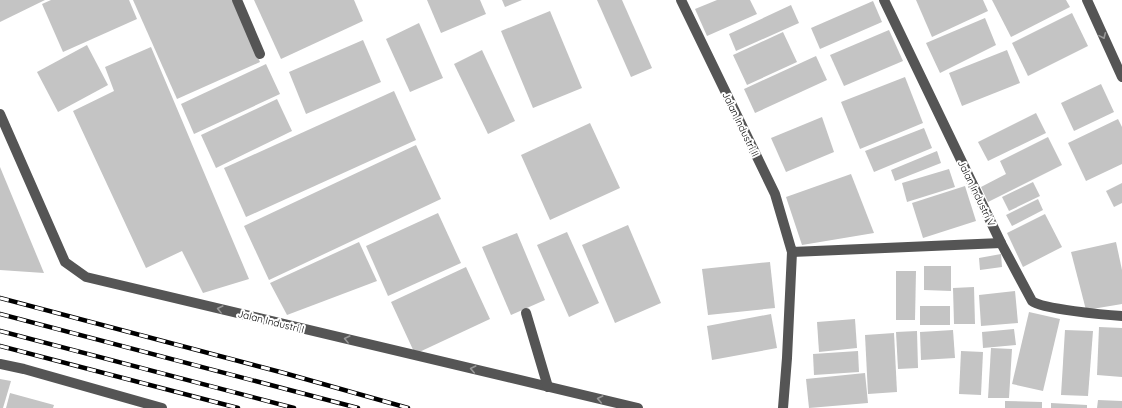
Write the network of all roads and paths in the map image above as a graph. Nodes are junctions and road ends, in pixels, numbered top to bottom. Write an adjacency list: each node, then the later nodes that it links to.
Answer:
1 (237, 0): 5 (street)
2 (681, 0): 9 (street, Jalan Industri II)
3 (884, 0): 8 (street, Jalan Industri V)
4 (1087, 0): 6 (street, one-way to 6)
5 (260, 54)
6 (1122, 77)
7 (0, 114): 13 (street, Jalan Industri I, one-way to 7)
8 (1001, 243): 9 (street); 11 (street, Jalan Industri V)
9 (792, 252): 16 (street, Jalan Industri II)
10 (526, 313): 13 (street)
11 (1122, 316)
12 (0, 364): 14 (street)
13 (548, 387): 15 (street, Jalan Industri I, one-way to 13)
14 (162, 408)
15 (638, 408)
16 (783, 408)

